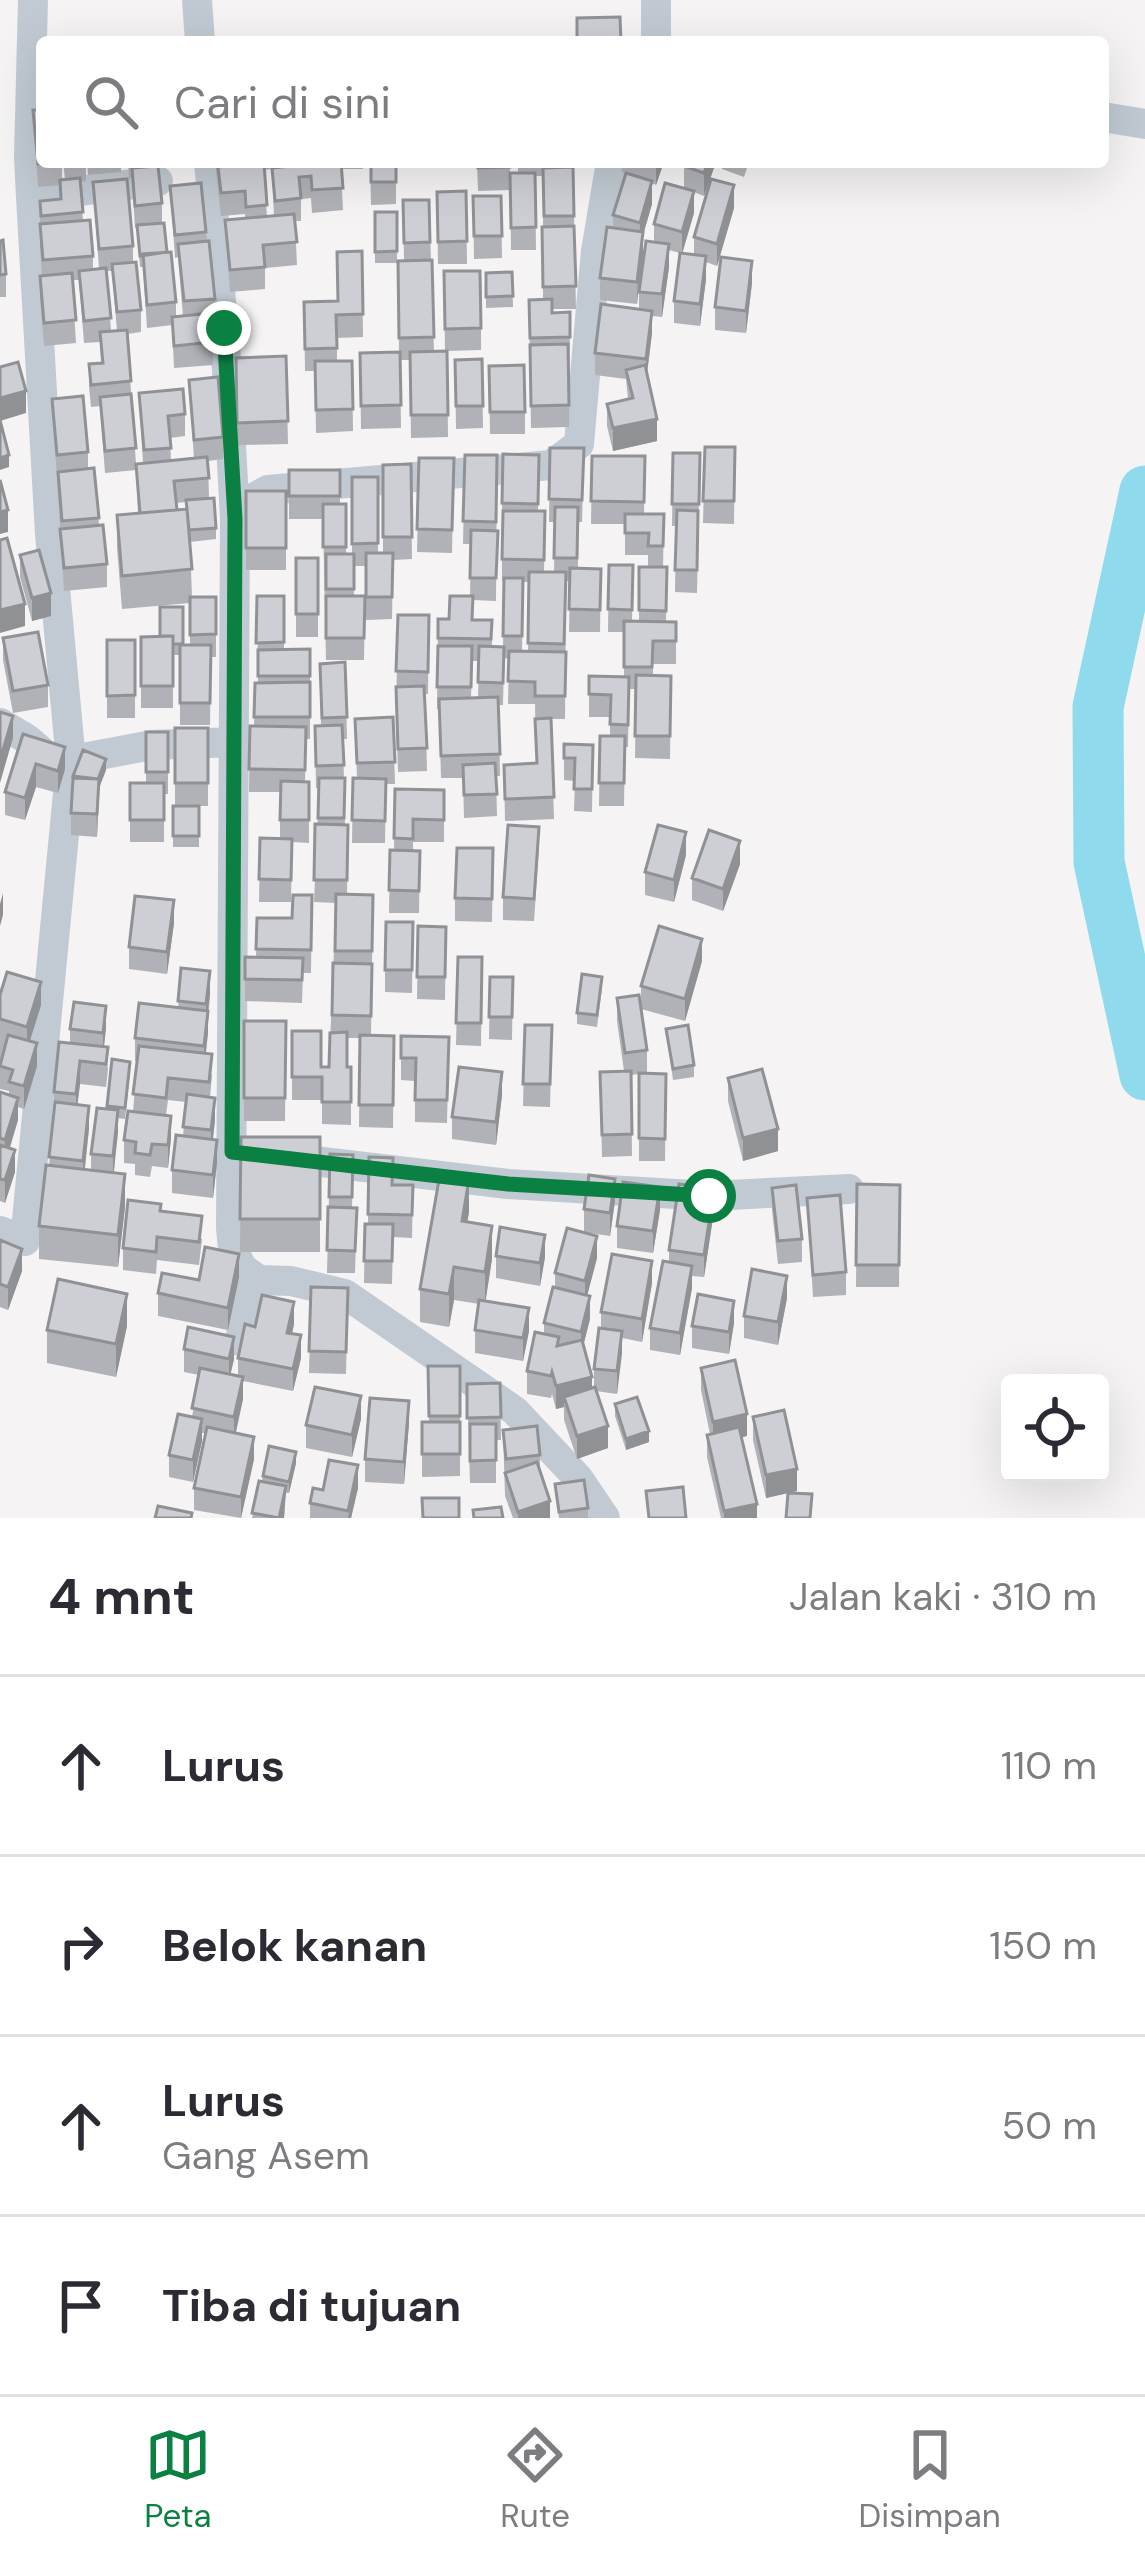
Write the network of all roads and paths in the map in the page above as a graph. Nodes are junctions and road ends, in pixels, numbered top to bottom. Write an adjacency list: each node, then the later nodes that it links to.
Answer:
1 (33, 0): 11 (street)
2 (197, 0): 4 (street)
3 (656, 0): 5 (street)
4 (200, 36)
5 (656, 36)
6 (1109, 118): 7 (street)
7 (1145, 124)
8 (210, 168): 12 (street)
9 (610, 168): 12 (street)
10 (158, 181): 11 (street)
11 (31, 197): 15 (street)
12 (235, 519): 14 (street)
13 (0, 723): 15 (street)
14 (236, 742): 15 (street); 16 (street)
15 (71, 762): 18 (street)
16 (232, 1152): 17 (street); 19 (street)
17 (849, 1189)
18 (0, 1231)
19 (246, 1270): 20 (street); 21 (street)
20 (240, 1341)
21 (605, 1518)

